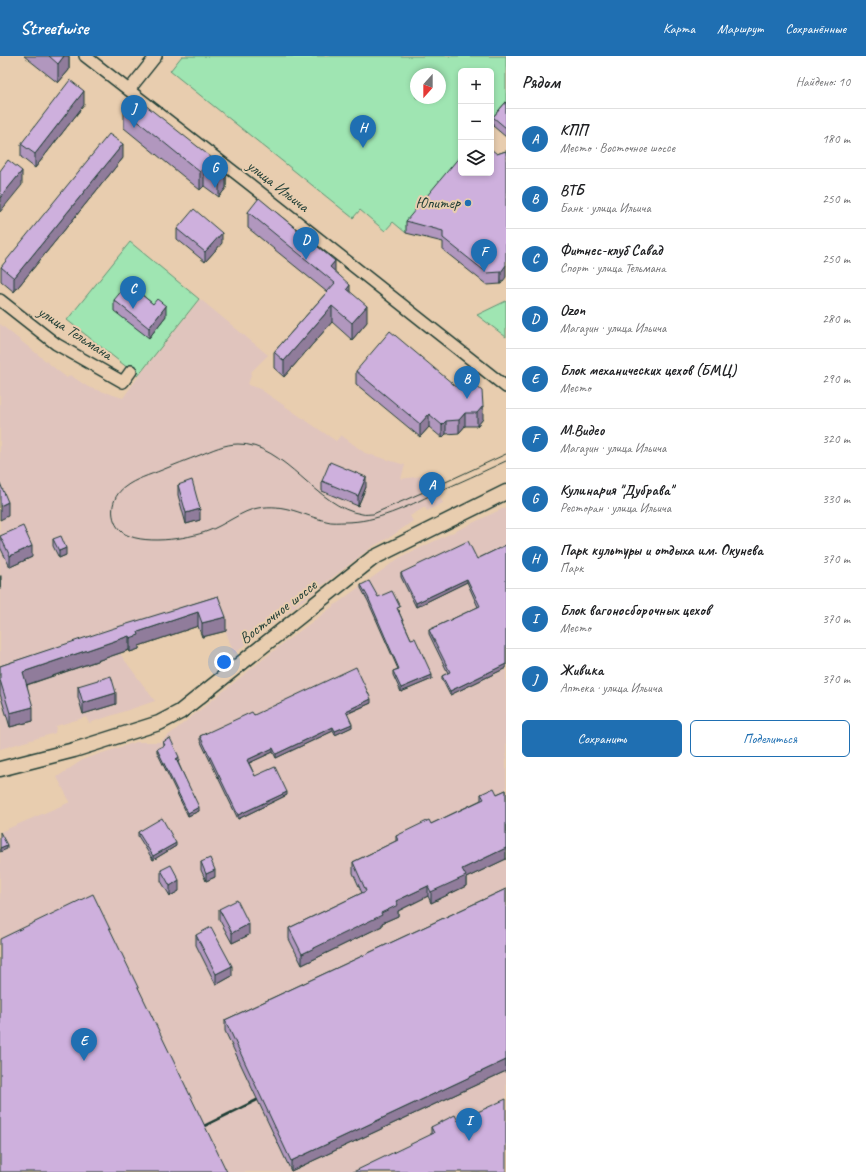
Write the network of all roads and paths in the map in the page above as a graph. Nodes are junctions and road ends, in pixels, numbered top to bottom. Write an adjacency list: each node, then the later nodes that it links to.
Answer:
1 (85, 56): 3 (street, улица Ильича)
2 (156, 56): 3 (street)
3 (129, 90): 6 (street, улица Ильича)
4 (0, 300): 5 (street, улица Тельмана)
5 (132, 371)
6 (506, 387)
7 (506, 492): 8 (main road, Восточное шоссе)
8 (0, 769)

